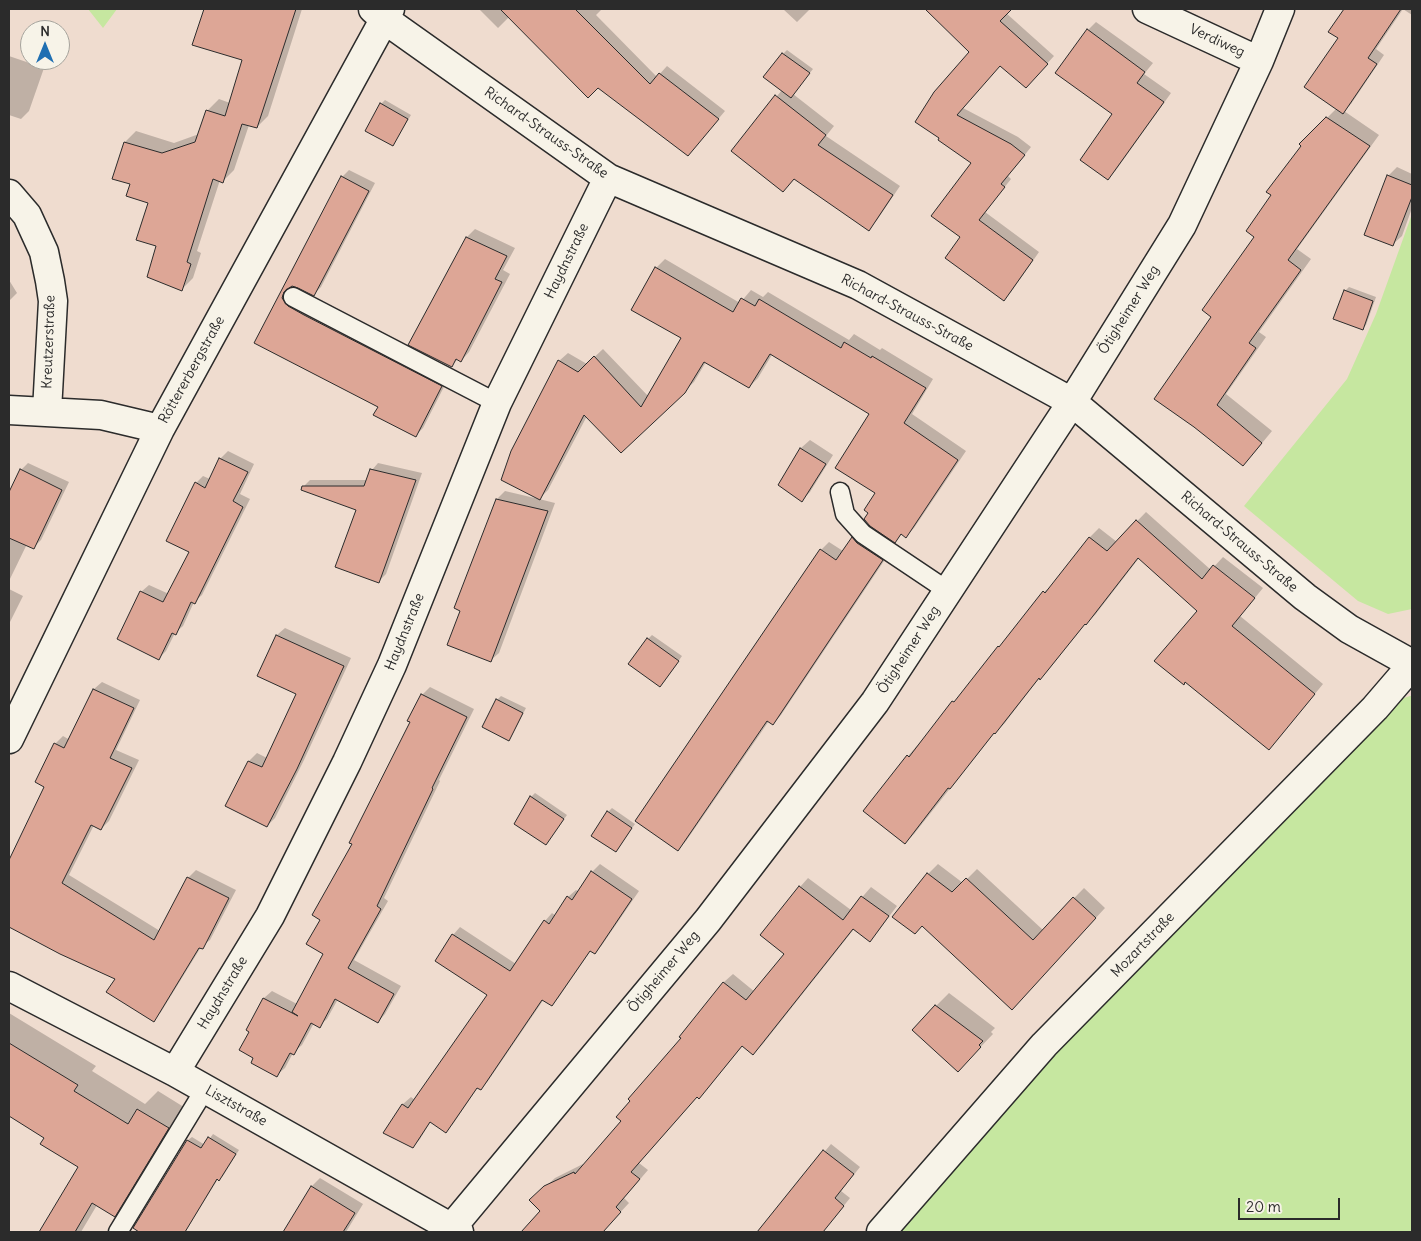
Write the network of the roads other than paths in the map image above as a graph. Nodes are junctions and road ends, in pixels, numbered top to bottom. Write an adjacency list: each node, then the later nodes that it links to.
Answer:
1 (1147, 9): 4 (street, Verdiweg)
2 (1280, 9): 4 (street, Ötigheimer Weg)
3 (382, 12): 5 (street, Richard-Strauss-Straße); 12 (street, Röttererbergstraße)
4 (1259, 61): 8 (street, Ötigheimer Weg)
5 (608, 178): 8 (street, Richard-Strauss-Straße); 9 (street, Haydnstraße)
6 (9, 194): 11 (street, Kreutzerstraße)
7 (293, 297): 9 (lane)
8 (1072, 402): 14 (street, Ötigheimer Weg); 15 (street, Richard-Strauss-Straße)
9 (497, 403): 18 (street, Haydnstraße)
10 (9, 410): 11 (street)
11 (47, 411): 12 (street)
12 (160, 429): 16 (street, Röttererbergstraße)
13 (840, 492): 14 (lane)
14 (948, 591): 20 (street, Ötigheimer Weg)
15 (1412, 664): 22 (street, Mozartstraße)
16 (9, 739)
17 (9, 986): 18 (street, Lisztstraße)
18 (175, 1072): 19 (street, Lisztstraße)
19 (205, 1089): 20 (street, Lisztstraße); 21 (lane)
20 (453, 1231)
21 (118, 1232)
22 (880, 1232)

